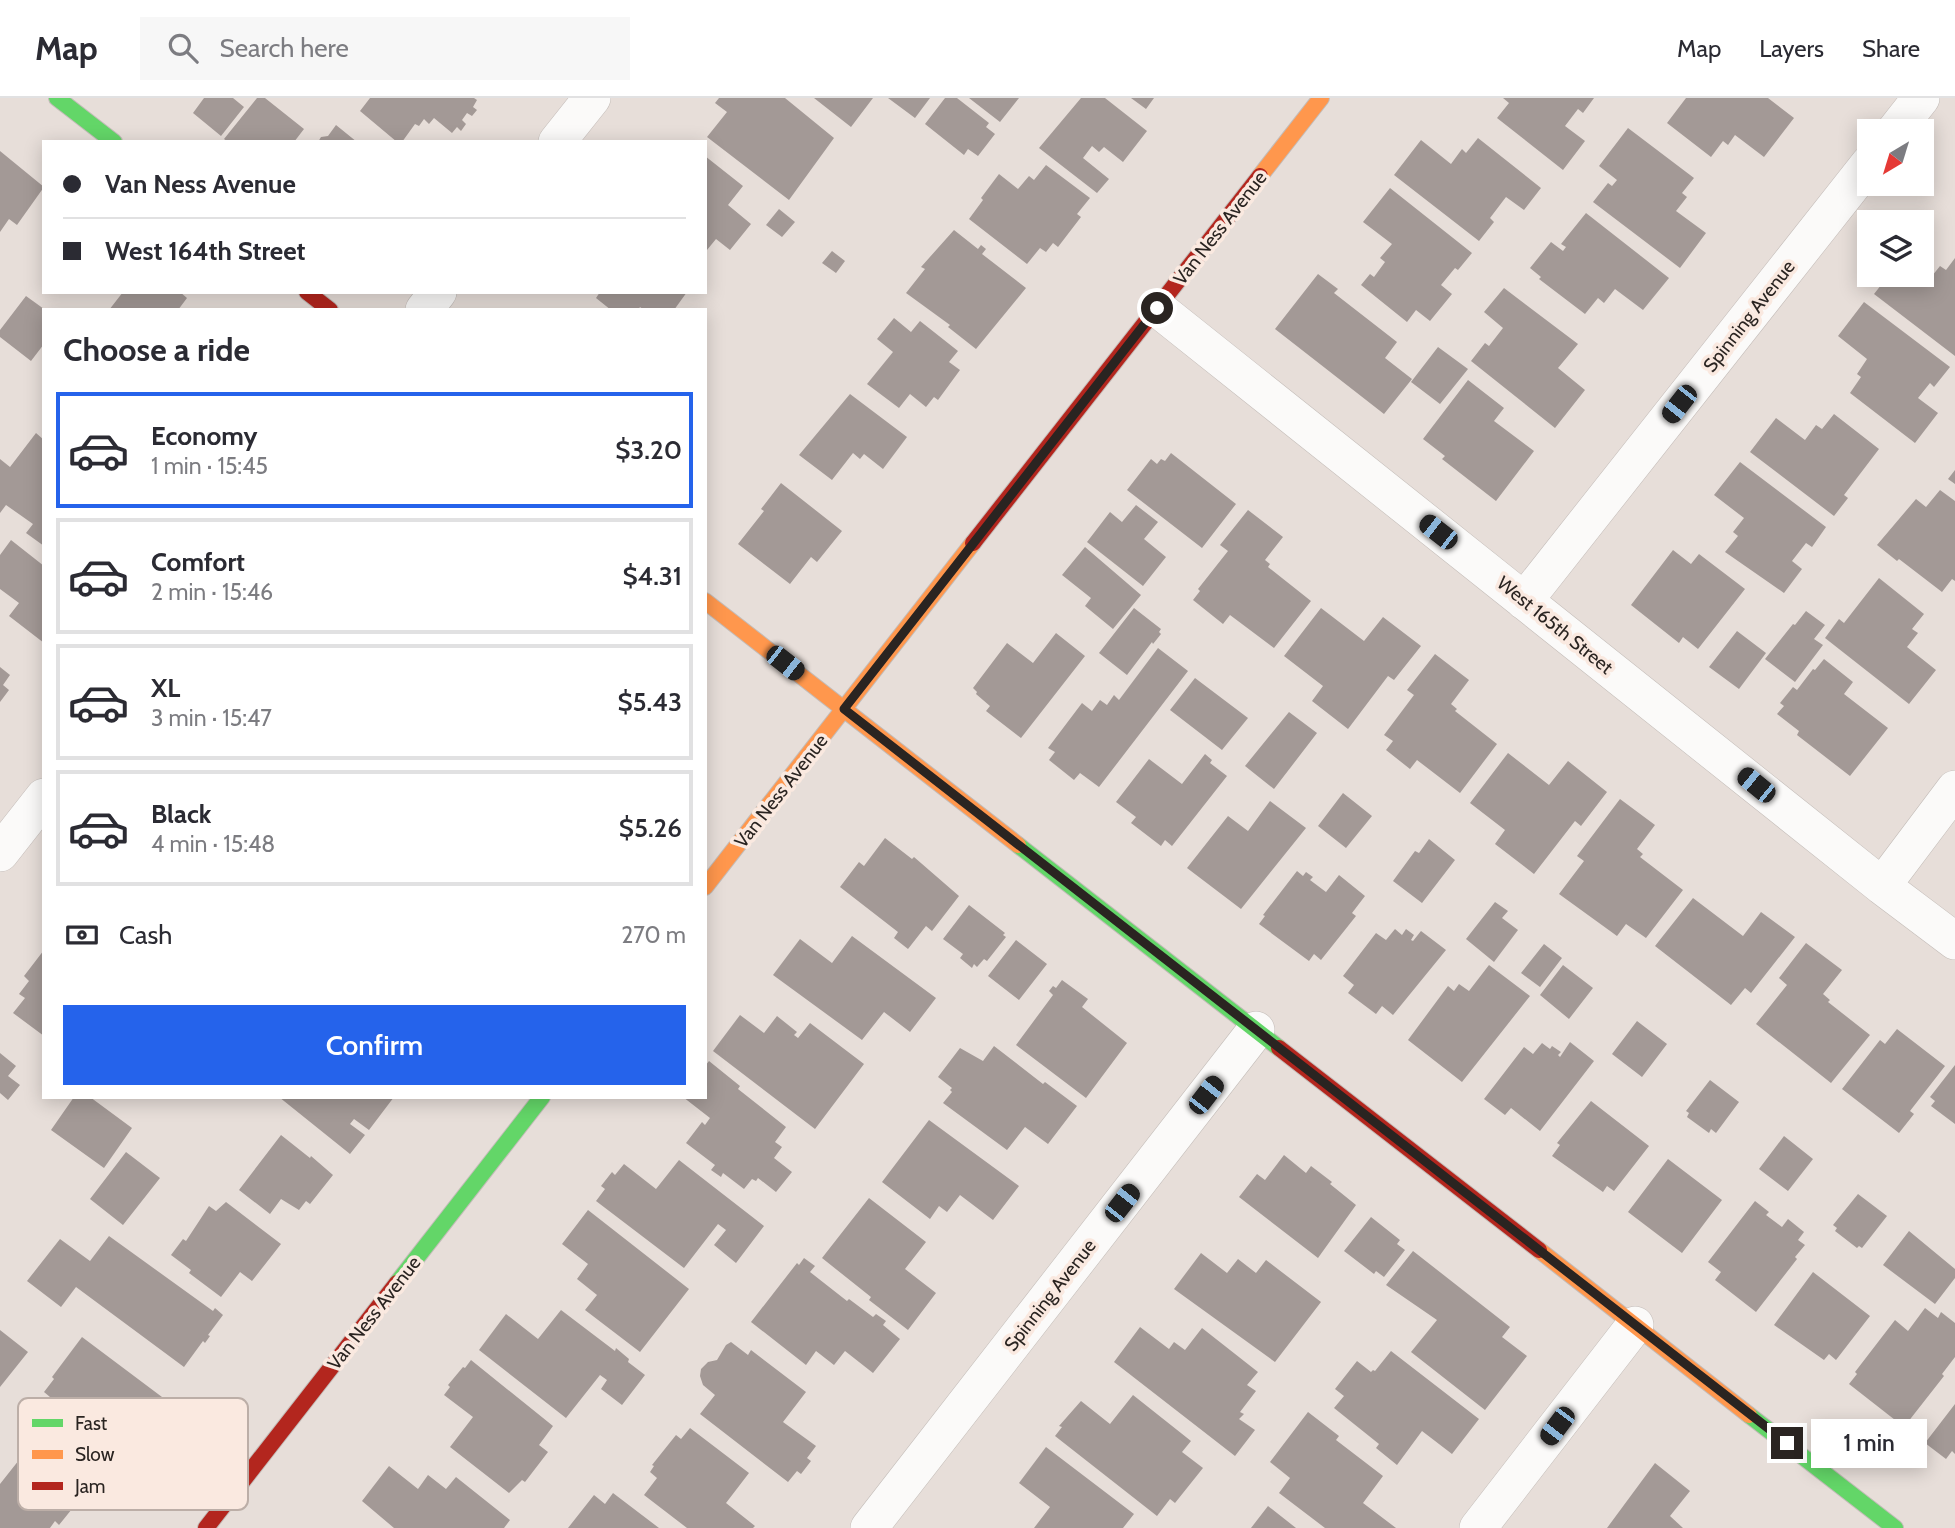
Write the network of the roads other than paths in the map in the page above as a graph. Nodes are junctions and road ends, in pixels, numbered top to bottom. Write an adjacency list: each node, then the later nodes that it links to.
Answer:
1 (57, 98): 6 (main road)
2 (592, 98): 7 (street)
3 (1321, 98): 13 (main road, Van Ness Avenue)
4 (1921, 98): 5 (street)
5 (1904, 119)
6 (111, 140)
7 (559, 140)
8 (1857, 179): 14 (street, Spinning Avenue)
9 (310, 294): 11 (main road)
10 (436, 294): 12 (street)
11 (327, 308)
12 (426, 308)
13 (1157, 308): 14 (street, West 165th Street); 16 (main road, Van Ness Avenue)
14 (1524, 601): 21 (street, West 165th Street)
15 (707, 603): 16 (main road)
16 (844, 709): 20 (main road, Van Ness Avenue); 23 (main road)
17 (1955, 789): 21 (street)
18 (42, 800): 19 (street)
19 (0, 853)
20 (707, 884)
21 (1882, 886): 22 (street, West 165th Street)
22 (1955, 941)
23 (1256, 1030): 25 (main road); 29 (street, Spinning Avenue)
24 (539, 1099): 26 (main road, Van Ness Avenue)
25 (1635, 1325): 30 (street); 31 (main road)
26 (248, 1474)
27 (220, 1510): 28 (main road, Van Ness Avenue)
28 (206, 1528)
29 (869, 1528)
30 (1478, 1528)
31 (1895, 1528)

